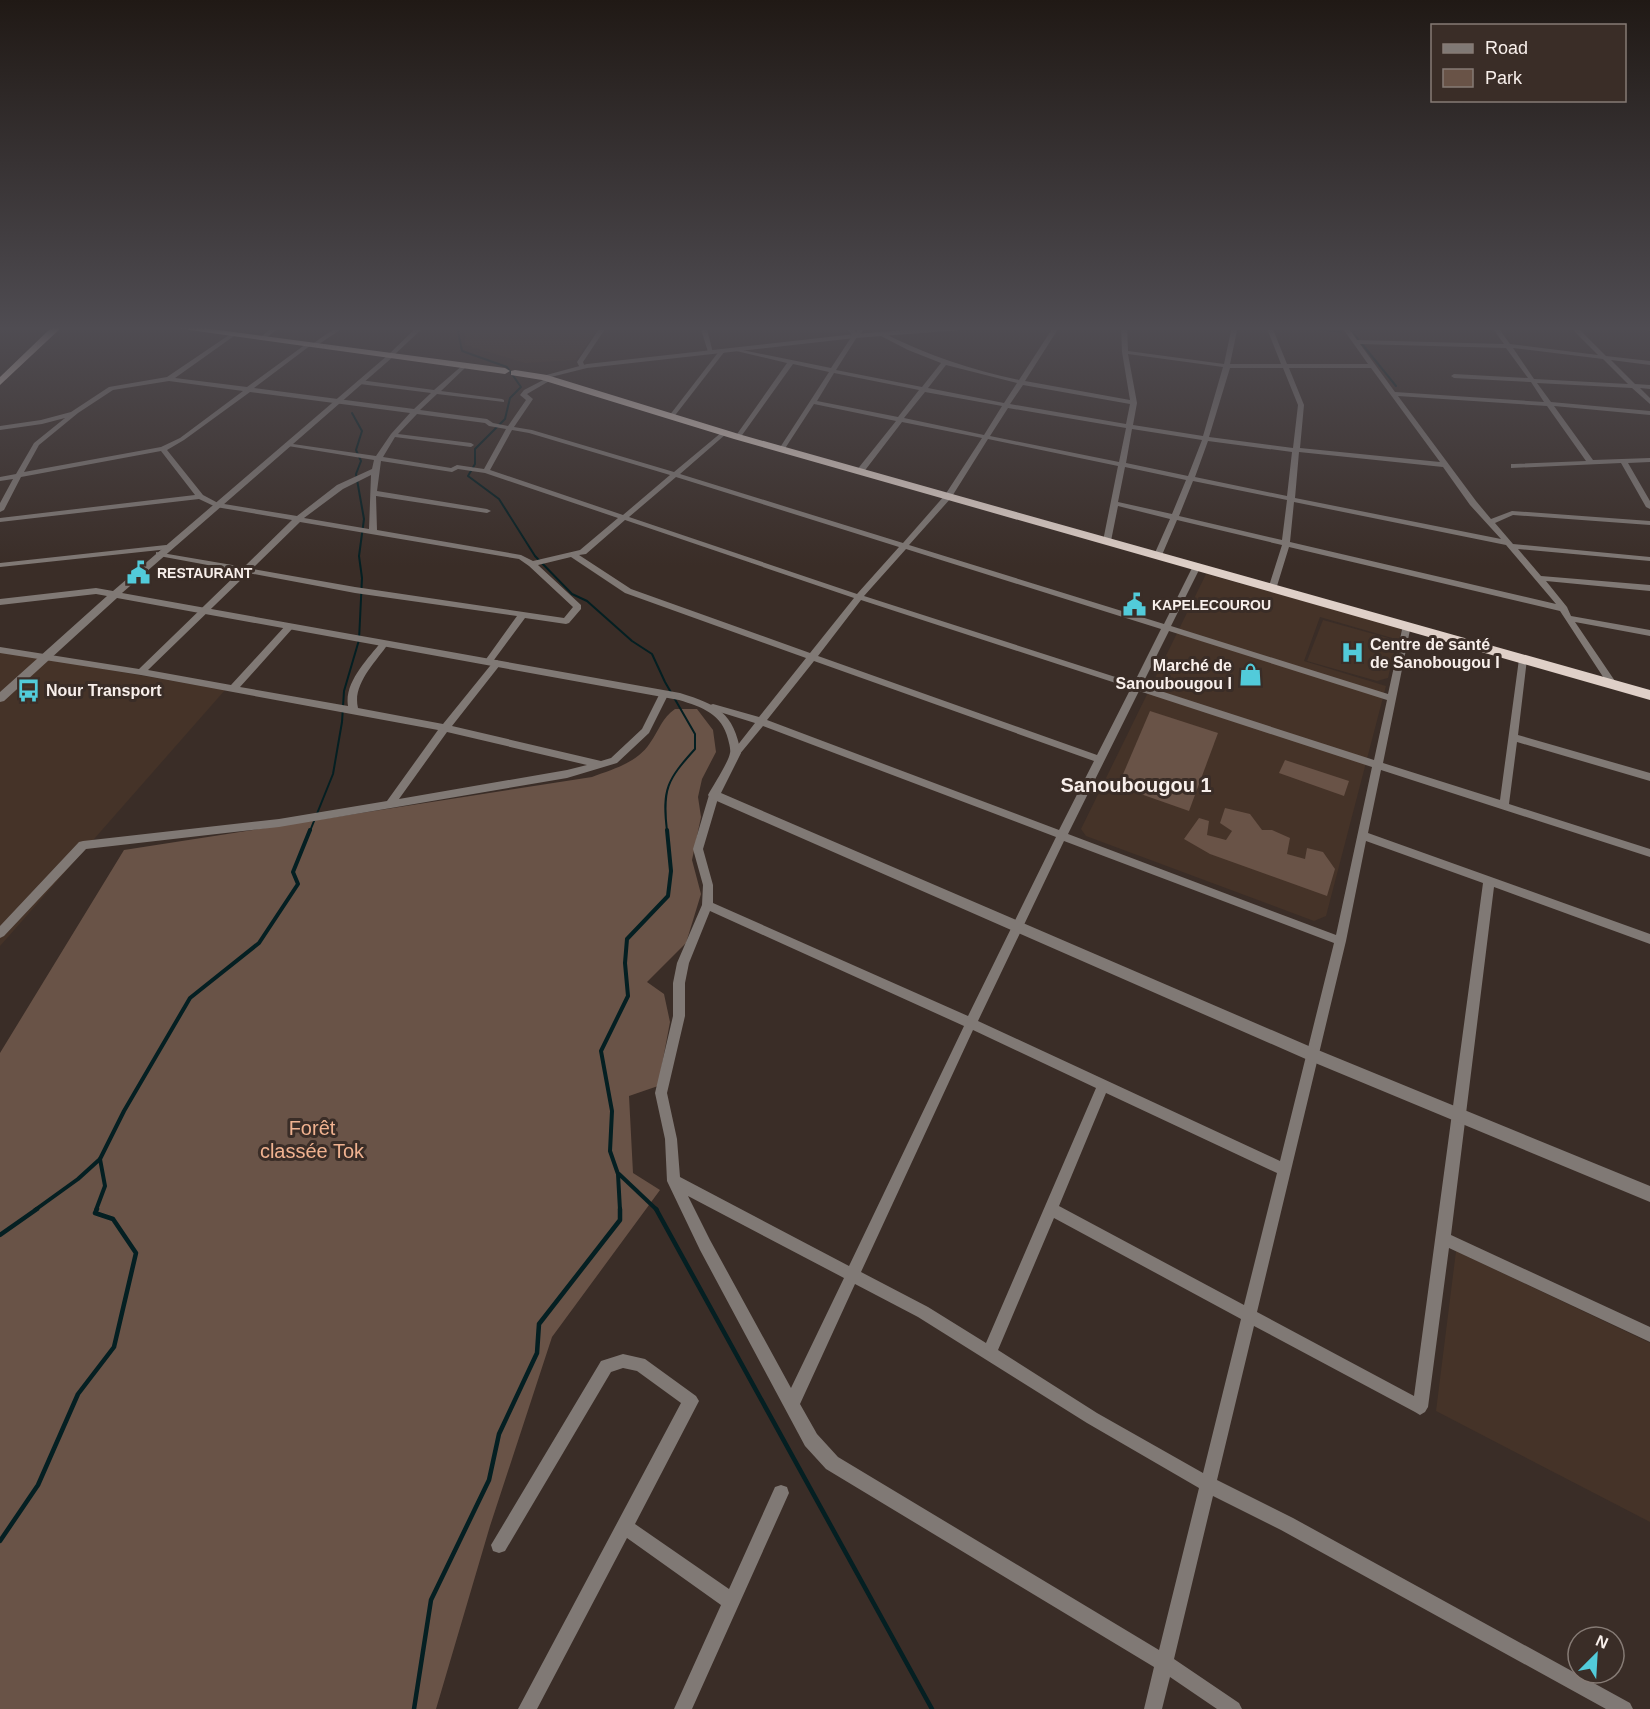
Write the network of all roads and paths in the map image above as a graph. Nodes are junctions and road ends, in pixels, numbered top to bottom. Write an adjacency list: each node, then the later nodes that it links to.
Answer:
1 (1007, 405): 32 (street)
2 (85, 406): 21 (street)
3 (227, 406): 36 (street)
4 (333, 406): 34 (street)
5 (367, 406): 22 (street)
6 (423, 406): 22 (street)
7 (524, 406): 28 (street)
8 (635, 406): 24 (highway)
9 (680, 406): 24 (street)
10 (760, 406): 31 (street)
11 (811, 406): 37 (street)
12 (834, 406): 25 (street)
13 (913, 406): 25 (street)
14 (1011, 406): 26 (street)
15 (1133, 406): 26 (street)
16 (1215, 406): 33 (street)
17 (1301, 406): 38 (street)
18 (1402, 406): 44 (street)
19 (1550, 406): 42 (street)
20 (1569, 406): 23 (street)
21 (76, 412): 27 (street); 50 (street)
22 (417, 412): 28 (street); 30 (street)
23 (1650, 413)
24 (671, 417): 29 (highway)
25 (903, 419): 32 (street); 48 (street)
26 (1128, 427): 33 (street); 43 (street)
27 (0, 428)
28 (506, 428): 47 (street); 49 (street)
29 (724, 433): 31 (highway); 49 (street)
30 (393, 435): 35 (street); 39 (street)
31 (738, 437): 37 (highway)
32 (986, 438): 43 (street); 54 (street)
33 (1205, 439): 38 (street); 51 (street)
34 (288, 444): 39 (street); 58 (street)
35 (471, 445)
36 (163, 449): 50 (street); 55 (street)
37 (782, 449): 48 (highway)
38 (1298, 450): 44 (street); 56 (street)
39 (377, 459): 46 (street); 47 (street)
40 (1650, 460): 41 (street)
41 (1623, 461): 42 (street); 59 (street)
42 (1591, 463): 45 (street)
43 (1120, 465): 51 (street); 57 (street)
44 (1446, 465): 66 (street)
45 (1514, 466)
46 (375, 470): 53 (street); 63 (street)
47 (482, 471): 64 (street)
48 (860, 471): 54 (highway)
49 (675, 474): 64 (street); 73 (street)
50 (20, 476): 52 (street); 60 (street)
51 (1190, 477): 56 (street); 62 (street)
52 (0, 479)
53 (374, 493): 61 (street); 68 (street)
54 (948, 496): 69 (highway); 73 (street)
55 (200, 497): 58 (street); 65 (street)
56 (1292, 499): 70 (street); 71 (street)
57 (1114, 502): 62 (street); 69 (street)
58 (216, 505): 63 (street); 72 (street)
59 (1650, 507)
60 (0, 510)
61 (487, 511)
62 (1175, 517): 70 (street); 76 (street)
63 (298, 519): 68 (street); 81 (street)
64 (622, 519): 75 (street); 86 (street)
65 (0, 520)
66 (1490, 522): 67 (street); 71 (street)
67 (1650, 523)
68 (374, 532): 78 (street)
69 (1107, 541): 76 (highway)
70 (1286, 543): 83 (street); 88 (street)
71 (1509, 545): 77 (street); 82 (street)
72 (167, 547): 74 (street); 79 (street)
73 (903, 547): 86 (street); 94 (street)
74 (159, 554): 81 (street); 85 (street)
75 (573, 555): 78 (street); 99 (street)
76 (1158, 555): 80 (highway)
77 (1650, 559)
78 (534, 563): 90 (street)
79 (0, 565)
80 (1197, 566): 83 (highway); 94 (street)
81 (247, 571): 89 (street); 90 (street)
82 (1539, 578): 84 (street); 88 (street)
83 (1273, 586): 92 (highway)
84 (1650, 588)
85 (115, 594): 87 (street); 89 (street); 98 (street)
86 (859, 597): 99 (street); 104 (street)
87 (0, 602)
88 (1564, 609): 91 (street)
89 (204, 612): 93 (street); 102 (street)
90 (523, 614): 101 (street)
91 (1570, 618): 95 (street); 103 (street)
92 (1407, 625): 100 (highway); 109 (street)
93 (289, 627): 96 (street); 105 (street)
94 (1167, 628): 104 (street); 109 (street)
95 (1650, 633)
96 (384, 644): 101 (street); 111 (street)
97 (0, 650): 98 (street)
98 (49, 656): 102 (street); 108 (street)
99 (811, 656): 112 (street); 116 (street)
100 (1522, 659): 103 (highway); 114 (street)
101 (492, 662): 106 (street); 113 (street)
102 (141, 672): 105 (street)
103 (1612, 684): 107 (highway)
104 (1136, 686): 116 (street); 117 (street)
105 (234, 688): 111 (street)
106 (665, 695): 110 (street); 118 (street)
107 (1650, 695)
108 (0, 698)
109 (1392, 698): 117 (street)
110 (713, 707): 112 (street); 115 (street)
111 (354, 710): 113 (street)
112 (760, 722): 115 (street); 123 (street)
113 (445, 728): 118 (street); 121 (street)
114 (1512, 737): 119 (street); 122 (street)
115 (736, 753): 120 (street)
116 (1098, 759): 123 (street)
117 (1379, 764): 122 (street); 124 (street)
118 (601, 765): 121 (street)
119 (1650, 777)
120 (714, 795): 127 (street); 128 (street)
121 (390, 804): 129 (street)
122 (1504, 805): 125 (street)
123 (1062, 836): 128 (street); 131 (street)
124 (1364, 836): 126 (street); 131 (street)
125 (1650, 853)
126 (1489, 881): 130 (street); 135 (street)
127 (707, 905): 132 (street); 137 (street)
128 (1017, 925): 132 (street); 133 (street)
129 (0, 933)
130 (1650, 939)
131 (1340, 940): 133 (street)
132 (970, 1023): 134 (street); 141 (street)
133 (1313, 1055): 135 (street); 136 (street)
134 (1103, 1086): 136 (street); 139 (street)
135 (1458, 1114): 138 (street); 140 (street)
136 (1285, 1170): 142 (street)
137 (674, 1181): 141 (street); 145 (street)
138 (1650, 1194)
139 (1051, 1209): 142 (street); 144 (street)
140 (1444, 1239): 142 (street); 143 (street)
141 (852, 1274): 144 (street); 145 (street)
142 (1250, 1316): 146 (street)
143 (1650, 1335)
144 (989, 1354): 146 (street)
145 (792, 1403): 151 (street)
146 (1207, 1484): 151 (street); 156 (street)
147 (781, 1493): 150 (street)
148 (624, 1526): 149 (street); 150 (street); 152 (street)
149 (499, 1545)
150 (732, 1602): 153 (street)
151 (1164, 1663): 154 (street); 155 (street)
152 (526, 1709)
153 (683, 1709)
154 (1153, 1709)
155 (1233, 1709)
156 (1624, 1709)

